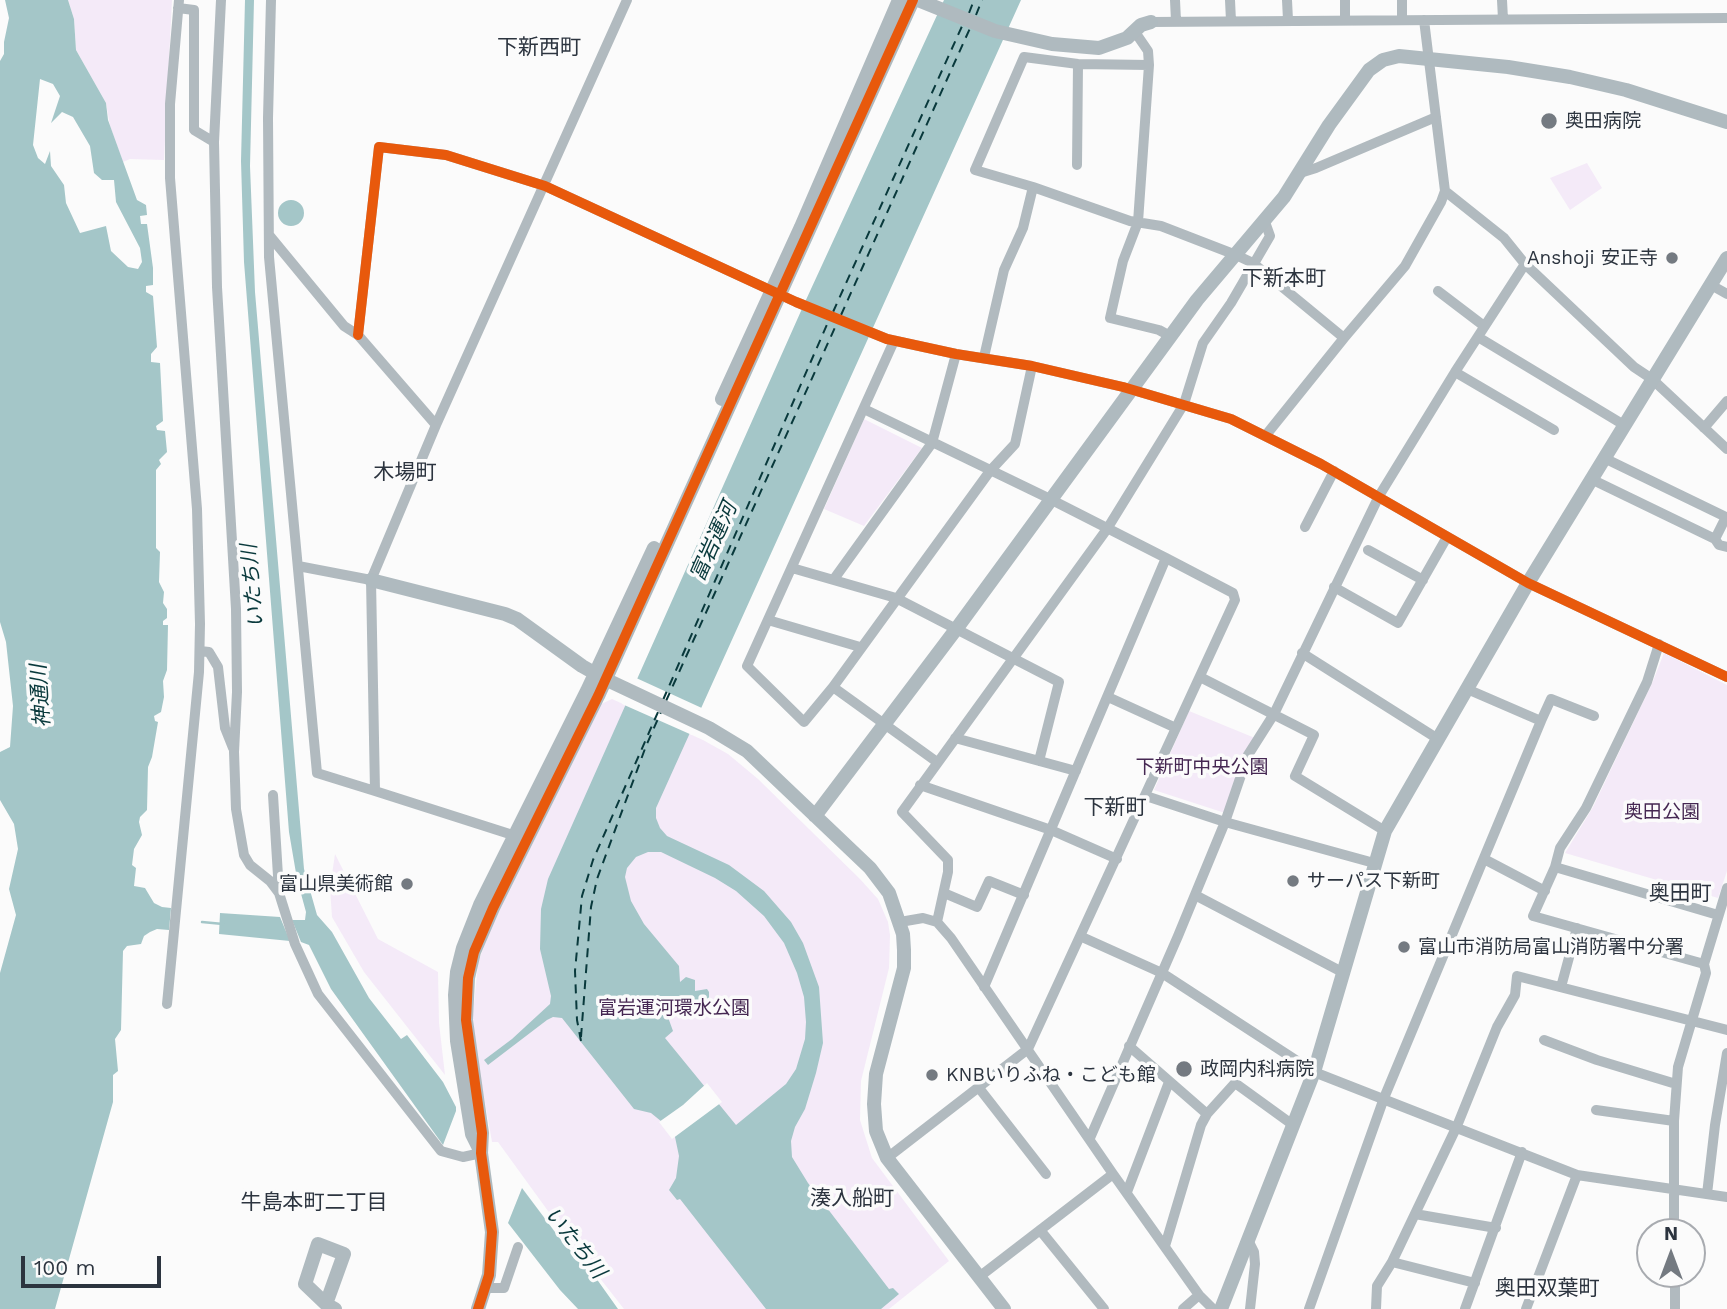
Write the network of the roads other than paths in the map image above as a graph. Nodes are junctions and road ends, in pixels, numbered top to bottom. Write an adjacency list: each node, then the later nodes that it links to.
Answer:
1 (221, 0): 29 (street)
2 (271, 0): 37 (street)
3 (627, 0): 32 (street)
4 (899, 0): 44 (street)
5 (913, 0): 44 (street)
6 (1175, 0): 20 (street)
7 (1230, 0): 21 (street)
8 (1287, 0): 16 (street)
9 (1345, 0): 17 (street)
10 (1402, 0): 18 (street)
11 (1502, 0): 15 (street)
12 (923, 3): 23 (street)
13 (179, 4): 29 (street); 94 (street)
14 (1727, 18): 15 (street)
15 (1503, 19): 19 (street)
16 (1287, 20): 17 (street); 21 (street)
17 (1345, 20): 18 (street)
18 (1402, 20): 19 (street)
19 (1424, 20): 24 (street)
20 (1176, 21): 21 (street); 22 (street)
21 (1231, 21)
22 (1151, 22): 23 (street)
23 (1135, 32): 26 (street)
24 (1428, 58): 27 (street); 28 (street); 31 (street)
25 (1078, 64): 26 (street); 30 (street); 33 (street)
26 (1149, 65): 35 (street)
27 (1436, 117): 31 (street); 34 (street)
28 (1727, 122)
29 (215, 142): 110 (street)
30 (1077, 164)
31 (1300, 173): 36 (street)
32 (545, 186): 44 (street); 47 (street); 61 (street)
33 (1034, 187): 35 (street); 53 (street)
34 (1445, 191): 41 (street); 50 (street)
35 (1138, 222): 38 (street); 48 (street)
36 (1265, 222): 38 (street); 40 (street)
37 (269, 235): 47 (street); 82 (street)
38 (1236, 255): 40 (street); 48 (street)
39 (1727, 258): 42 (street)
40 (1253, 263): 50 (street); 59 (street)
41 (1525, 264): 46 (street); 56 (street)
42 (1711, 285): 45 (street); 56 (street)
43 (1438, 291): 46 (street)
44 (776, 293): 51 (street); 97 (street)
45 (1727, 294)
46 (1484, 326): 49 (street)
47 (358, 335): 61 (street)
48 (1170, 336): 57 (street)
49 (1478, 337): 55 (street); 62 (street)
50 (1344, 338): 65 (street)
51 (894, 341): 52 (street); 60 (street)
52 (956, 354): 53 (street); 66 (street)
53 (984, 357): 54 (street)
54 (1032, 366): 57 (street); 69 (street)
55 (1455, 372): 64 (street); 72 (street)
56 (1652, 379): 62 (street); 63 (street)
57 (1132, 389): 59 (street); 73 (street)
58 (1727, 401): 63 (street)
59 (1184, 404): 65 (street); 76 (street)
60 (864, 409): 66 (street); 83 (street)
61 (436, 425): 85 (street)
62 (1624, 425): 68 (street)
63 (1704, 428): 67 (street)
64 (1554, 430)
65 (1266, 435): 70 (street)
66 (932, 443): 69 (street); 84 (street)
67 (1727, 449)
68 (1604, 458): 71 (street); 74 (street)
69 (990, 471): 73 (street); 89 (street)
70 (1334, 471): 72 (street); 75 (street)
71 (1591, 479): 78 (street); 87 (street)
72 (1379, 496): 77 (street); 88 (street)
73 (1050, 499): 76 (street); 91 (street)
74 (1726, 516): 78 (street)
75 (1305, 527)
76 (1107, 529): 81 (street); 96 (street)
77 (1447, 537): 86 (street); 87 (street)
78 (1716, 539): 79 (street)
79 (1727, 547)
80 (1368, 550): 86 (street)
81 (1166, 558): 98 (street); 102 (street)
82 (298, 566): 85 (street); 115 (street)
83 (792, 568): 84 (street); 90 (street)
84 (834, 579): 89 (street)
85 (371, 580): 97 (street); 115 (street)
86 (1423, 580): 88 (street)
87 (1528, 583): 92 (street); 101 (street)
88 (1334, 587): 95 (street)
89 (896, 598): 91 (street); 93 (street)
90 (768, 620): 93 (street); 100 (street)
91 (957, 628): 96 (street); 106 (street)
92 (1660, 645): 99 (street); 126 (street)
93 (860, 647): 100 (street)
94 (200, 650): 110 (street); 143 (street)
95 (1302, 653): 103 (street); 109 (street)
96 (1014, 657): 108 (street); 111 (street)
97 (600, 676): 118 (street); 122 (street)
98 (1200, 677): 103 (street); 107 (street)
99 (1727, 677)
100 (833, 687): 106 (street)
101 (1467, 689): 105 (street); 109 (street)
102 (1108, 696): 107 (street); 113 (street)
103 (1274, 713): 119 (street); 121 (street)
104 (1594, 716): 105 (street)
105 (1541, 721): 124 (street)
106 (885, 725): 112 (street); 118 (street)
107 (1176, 728): 117 (street)
108 (955, 738): 111 (street); 112 (street)
109 (1438, 739): 121 (street)
110 (234, 752): 129 (street)
111 (1039, 761): 113 (street)
112 (937, 762): 114 (street)
113 (1076, 771): 120 (street)
114 (920, 786): 120 (street); 130 (street)
115 (375, 791): 122 (street)
116 (273, 795): 129 (street)
117 (1146, 796): 119 (street); 123 (street)
118 (815, 816): 134 (street)
119 (1225, 822): 125 (street); 132 (street)
120 (1051, 830): 123 (street); 131 (street)
121 (1385, 831): 125 (street)
122 (521, 838): 163 (street)
123 (1117, 859): 137 (street)
124 (1484, 859): 128 (street); 154 (street)
125 (1374, 863): 140 (street)
126 (1555, 867): 128 (street); 133 (street)
127 (1727, 888): 133 (street)
128 (1545, 891): 136 (street)
129 (279, 893): 163 (street)
130 (944, 893): 131 (street); 135 (street)
131 (1024, 895): 141 (street)
132 (1195, 895): 139 (street); 140 (street)
133 (1718, 915): 138 (street)
134 (900, 922): 135 (street); 162 (street)
135 (937, 922): 141 (street)
136 (1577, 928): 138 (street); 142 (street)
137 (1082, 937): 139 (street); 148 (street)
138 (1704, 964): 144 (street)
139 (1162, 973): 147 (street); 150 (street)
140 (1344, 973): 150 (street)
141 (984, 987): 148 (street)
142 (1560, 987): 144 (street); 159 (street)
143 (167, 1004)
144 (1691, 1021): 145 (street); 152 (street)
145 (1727, 1030)
146 (1544, 1040): 152 (street)
147 (1129, 1046): 151 (street); 160 (street)
148 (1028, 1049): 153 (street); 160 (street)
149 (1727, 1053): 169 (street)
150 (1314, 1072): 154 (street); 158 (street)
151 (1170, 1082): 156 (street); 168 (street)
152 (1676, 1084): 157 (street)
153 (979, 1088): 162 (street); 164 (street)
154 (1384, 1098): 159 (street); 191 (street)
155 (1596, 1110): 157 (street)
156 (1207, 1114): 158 (street); 176 (street)
157 (1674, 1121): 167 (street)
158 (1293, 1125): 175 (street)
159 (1457, 1126): 161 (street); 171 (street)
160 (1090, 1138): 165 (street)
161 (1522, 1152): 166 (street); 173 (street)
162 (887, 1158): 179 (street)
163 (482, 1161): 181 (street)
164 (1046, 1174)
165 (1113, 1174): 168 (street); 174 (street)
166 (1577, 1175): 167 (street); 194 (street)
167 (1673, 1188): 169 (street); 172 (street)
168 (1127, 1192): 176 (street)
169 (1707, 1194): 170 (street)
170 (1727, 1197)
171 (1415, 1214): 173 (street); 178 (street)
172 (1674, 1218)
173 (1496, 1228): 180 (street)
174 (1040, 1230): 179 (street); 186 (street)
175 (1248, 1240): 189 (street); 190 (street)
176 (1165, 1246): 183 (street)
177 (518, 1247): 181 (street)
178 (1392, 1262): 180 (street); 192 (street)
179 (979, 1277): 185 (street)
180 (1475, 1283): 193 (street)
181 (485, 1288): 184 (street)
182 (1675, 1288): 195 (street)
183 (1199, 1295): 187 (street); 188 (street)
184 (478, 1309)
185 (1004, 1309)
186 (1104, 1309)
187 (1183, 1309)
188 (1213, 1309)
189 (1221, 1309)
190 (1250, 1309)
191 (1309, 1309)
192 (1376, 1309)
193 (1465, 1309)
194 (1526, 1309)
195 (1675, 1309)

